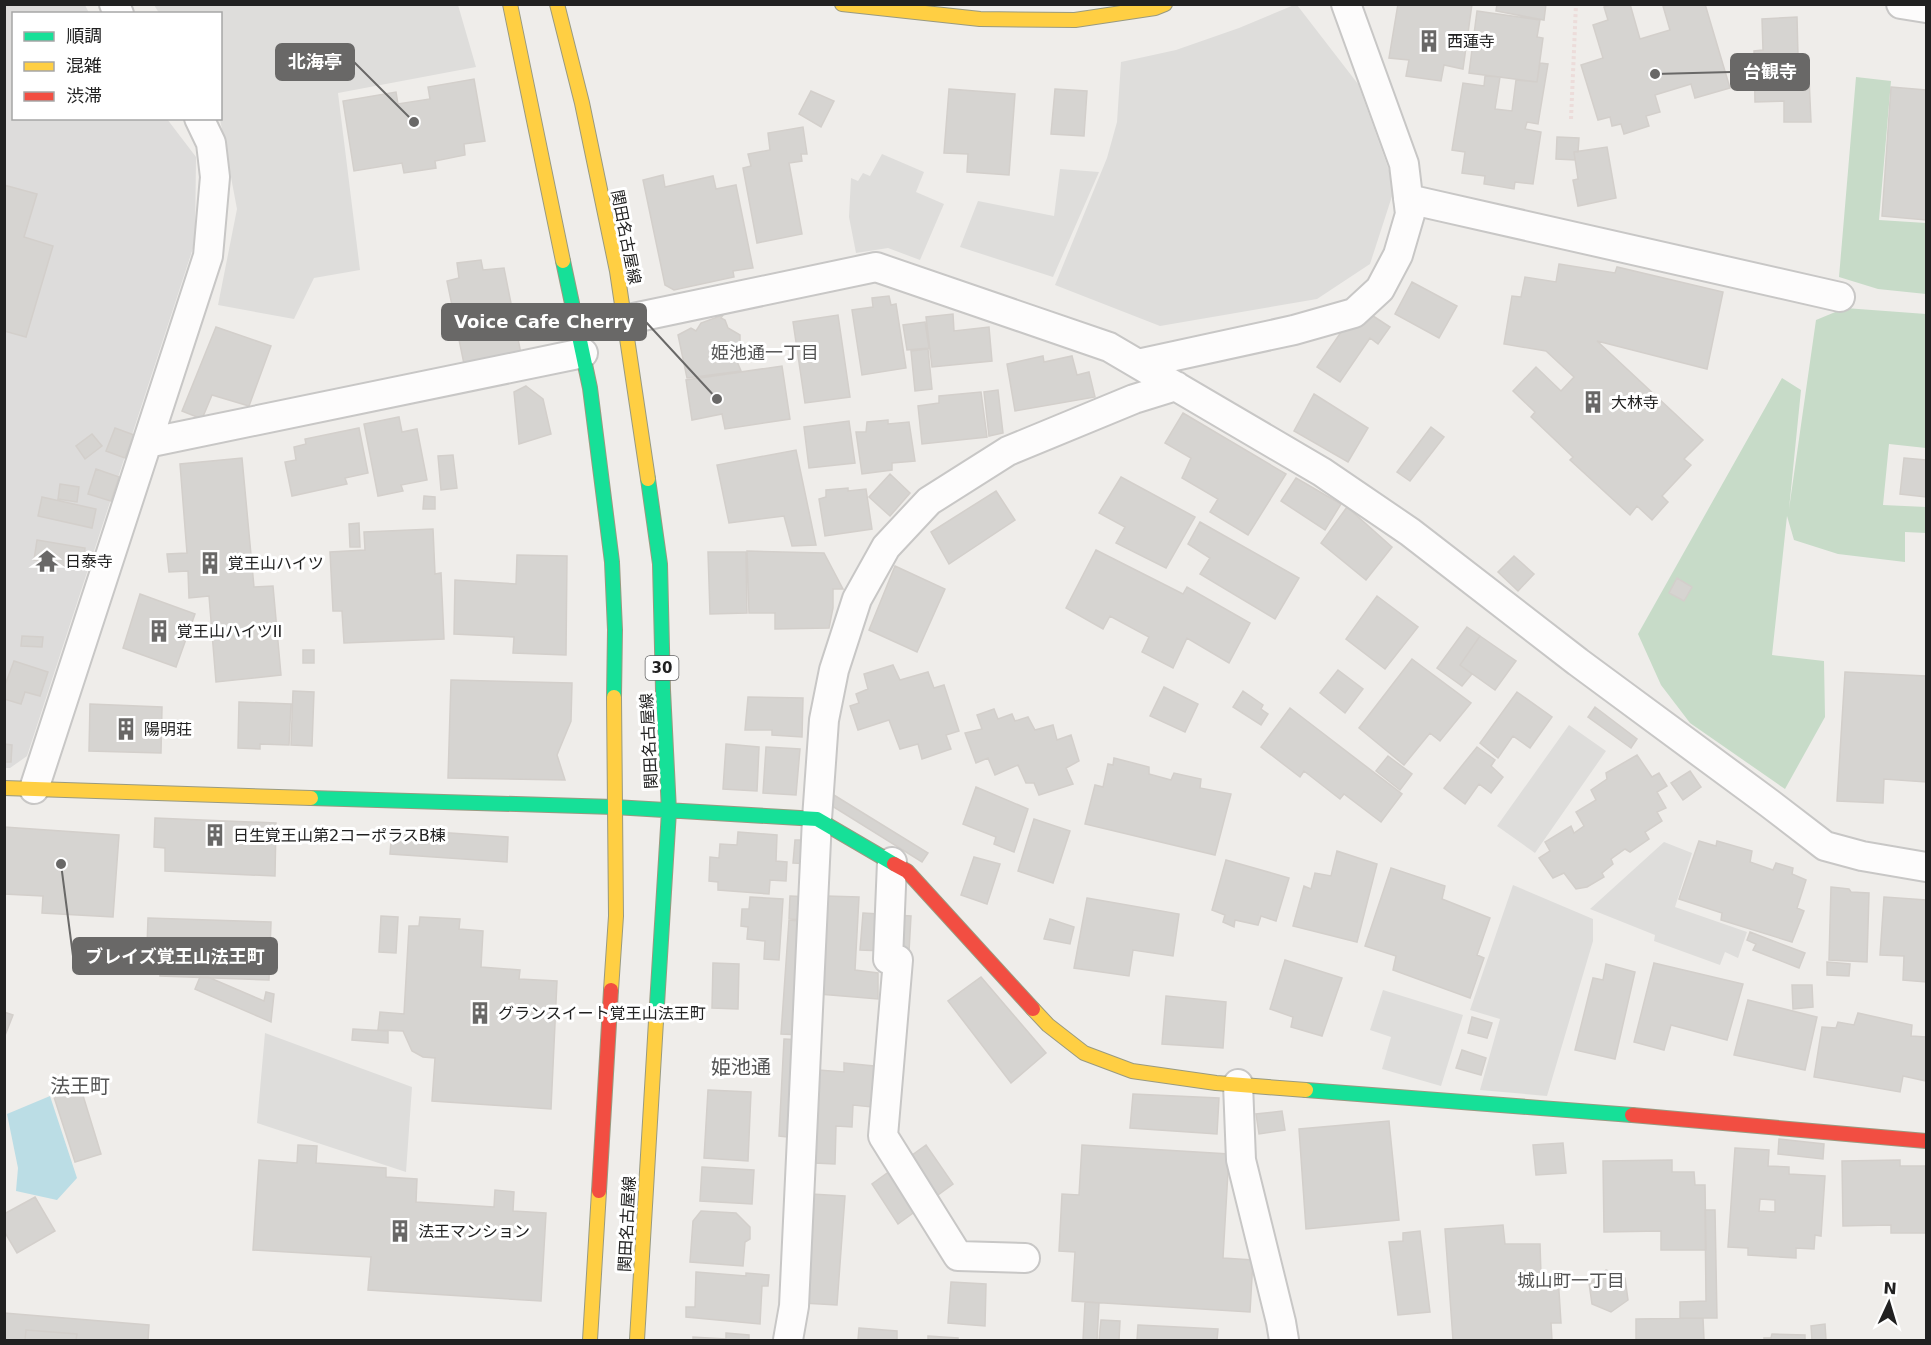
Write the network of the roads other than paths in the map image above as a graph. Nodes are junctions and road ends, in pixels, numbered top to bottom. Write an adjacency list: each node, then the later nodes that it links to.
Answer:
1 (510, 4): 12 (main road, 関田名古屋線)
2 (557, 4): 11 (main road, 関田名古屋線 / 30)
3 (842, 4): 4 (main road)
4 (1165, 4)
5 (1346, 4): 9 (street)
6 (1901, 4): 7 (street)
7 (1926, 8)
8 (200, 120): 15 (street)
9 (1408, 199): 10 (street); 13 (street)
10 (1840, 297)
11 (624, 320): 13 (street); 19 (main road, 関田名古屋線 / 30)
12 (583, 353): 15 (street); 18 (main road, 関田名古屋線)
13 (1138, 364): 14 (street)
14 (1176, 386): 20 (street); 22 (street)
15 (147, 443): 17 (street)
16 (4, 788): 17 (main road)
17 (34, 789): 18 (main road)
18 (614, 807): 19 (main road); 26 (main road, 関田名古屋線)
19 (669, 811): 20 (main road); 27 (main road, 関田名古屋線 / 30)
20 (817, 819): 21 (main road); 28 (street)
21 (892, 862): 23 (main road); 25 (street)
22 (1926, 867)
23 (1238, 1084): 24 (main road); 29 (street)
24 (1926, 1141)
25 (1025, 1258)
26 (590, 1341)
27 (637, 1341)
28 (788, 1341)
29 (1284, 1341)

